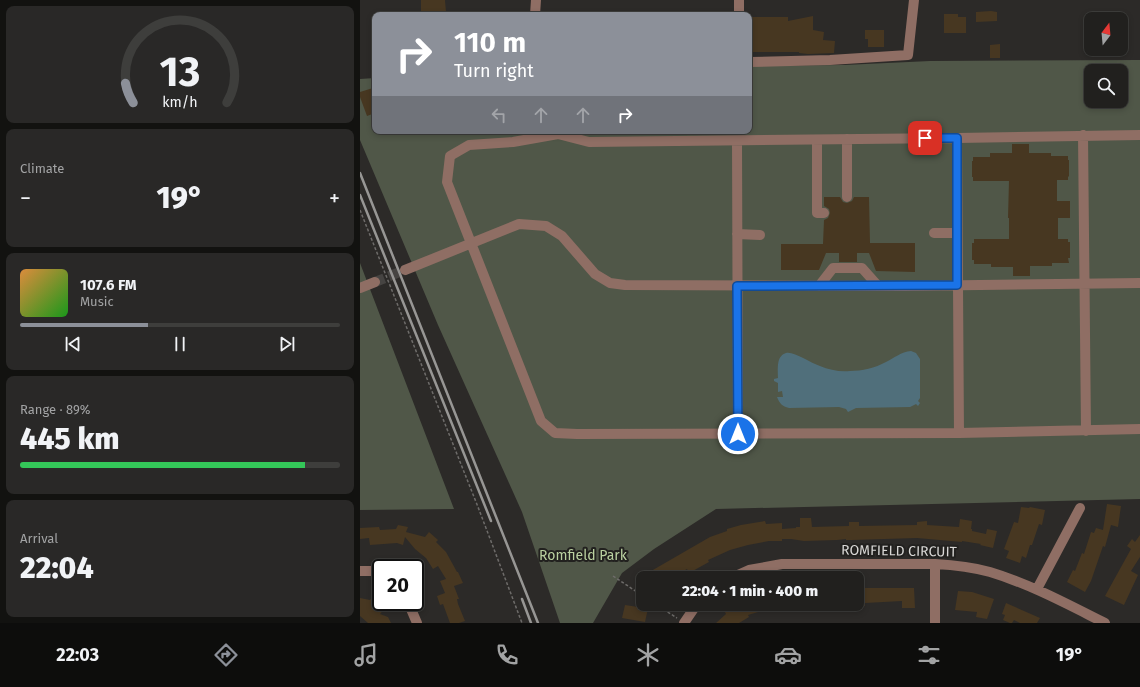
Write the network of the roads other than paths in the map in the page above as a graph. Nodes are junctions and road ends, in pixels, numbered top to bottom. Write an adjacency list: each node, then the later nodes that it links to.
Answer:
1 (536, 0): 4 (street)
2 (739, 0): 5 (street)
3 (914, 0): 6 (street)
4 (535, 12)
5 (739, 12)
6 (752, 62)
7 (547, 134): 21 (street)
8 (563, 134): 14 (street)
9 (1083, 135): 10 (street); 11 (street); 26 (street)
10 (1140, 135)
11 (957, 138): 12 (street); 18 (street)
12 (847, 139): 13 (street); 15 (street)
13 (816, 140): 14 (street); 16 (street)
14 (737, 141): 19 (street)
15 (848, 197)
16 (824, 213)
17 (934, 233): 18 (street)
18 (957, 233): 25 (street)
19 (737, 234): 20 (street); 27 (street)
20 (760, 235)
21 (472, 244): 22 (street); 27 (street); 34 (street)
22 (405, 270)
23 (375, 282): 30 (street)
24 (1140, 284): 26 (street)
25 (957, 285): 26 (street); 29 (street); 33 (street)
26 (1084, 285): 32 (street)
27 (737, 286): 28 (street); 34 (street)
28 (819, 286): 29 (street); 29 (street)
29 (878, 286)
30 (360, 288)
31 (1140, 429): 32 (street)
32 (1086, 431): 33 (street)
33 (959, 433): 34 (street)
34 (738, 434)
35 (1080, 508): 40 (street)
36 (936, 564): 39 (street, ROMFIELD CIRCUIT); 40 (street, ROMFIELD CIRCUIT); 45 (street)
37 (360, 571): 38 (street)
38 (372, 571)
39 (747, 571)
40 (1037, 589): 46 (street, ROMFIELD CIRCUIT)
41 (412, 611): 43 (street)
42 (692, 611): 44 (street)
43 (417, 623)
44 (684, 623)
45 (935, 623)
46 (1105, 623)

